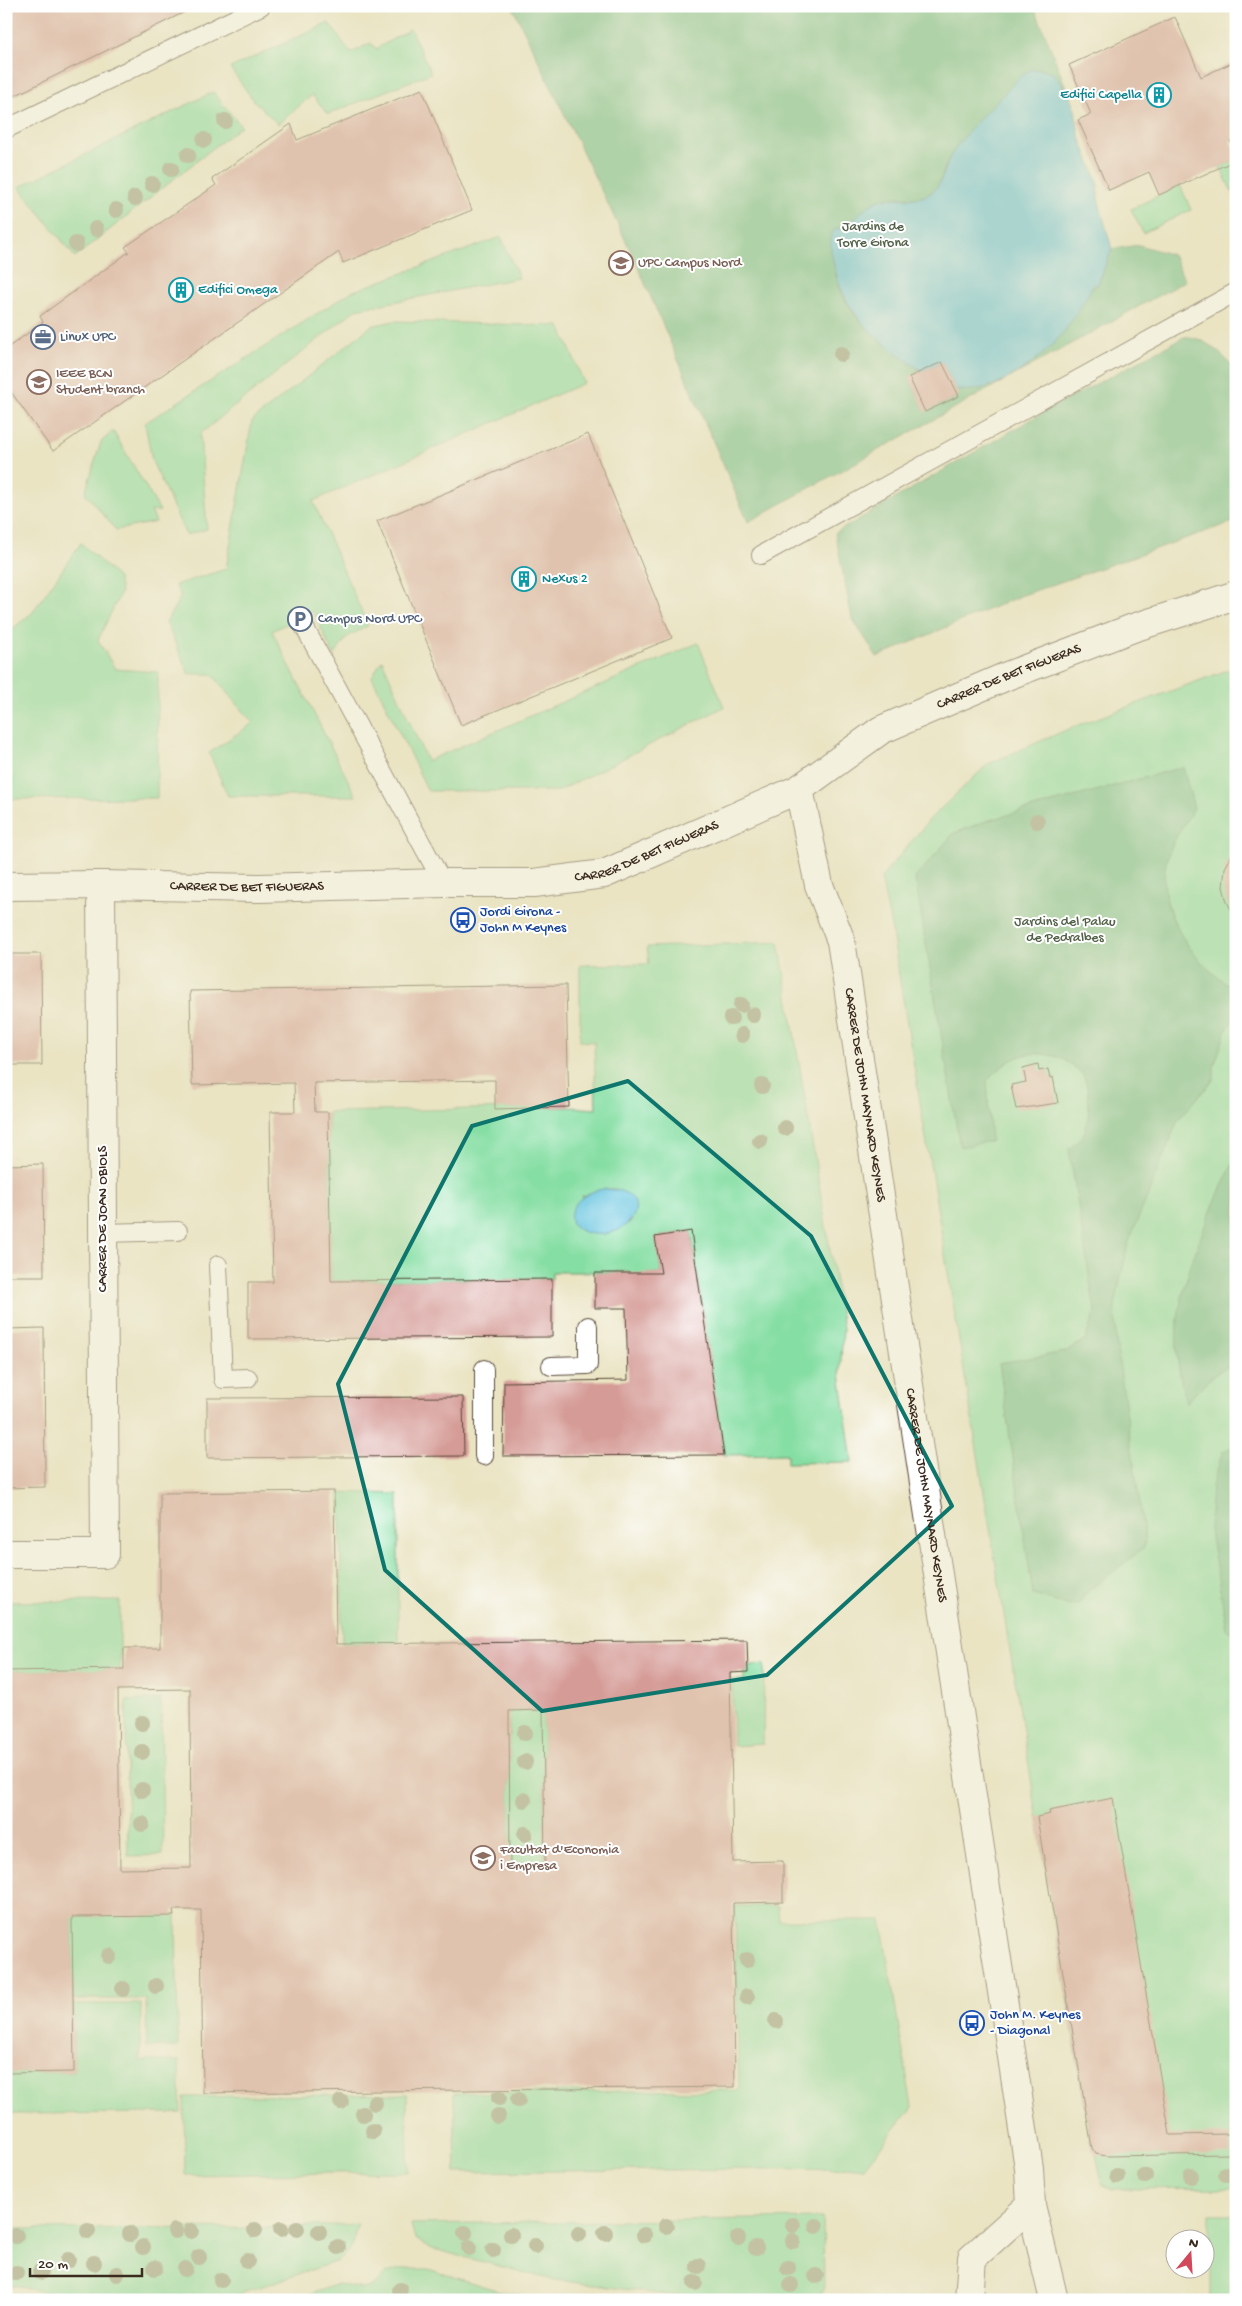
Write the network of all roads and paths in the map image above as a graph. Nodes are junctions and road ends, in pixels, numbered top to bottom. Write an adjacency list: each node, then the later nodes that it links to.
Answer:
1 (261, 6): 2 (lane)
2 (6, 129)
3 (1236, 292): 4 (lane)
4 (761, 555)
5 (1236, 595): 7 (street, CARRER DE BET FIGUERAS)
6 (300, 619): 8 (lane)
7 (799, 789): 8 (street, CARRER DE BET FIGUERAS); 20 (street, CARRER DE JOHN MAYNARD KEYNES)
8 (443, 883): 9 (street, CARRER DE BET FIGUERAS)
9 (101, 885): 10 (street, CARRER DE BET FIGUERAS); 12 (street, CARRER DE JOAN OBIOLS)
10 (6, 886)
11 (178, 1231): 12 (lane)
12 (103, 1233): 19 (street, CARRER DE JOAN OBIOLS)
13 (218, 1265): 17 (lane)
14 (588, 1326): 15 (lane)
15 (551, 1366)
16 (484, 1369): 18 (lane)
17 (248, 1378)
18 (484, 1456)
19 (6, 1554)
20 (1031, 2205): 21 (street); 22 (street, CARRER DE JOHN MAYNARD KEYNES)
21 (969, 2300)
22 (1054, 2300)

